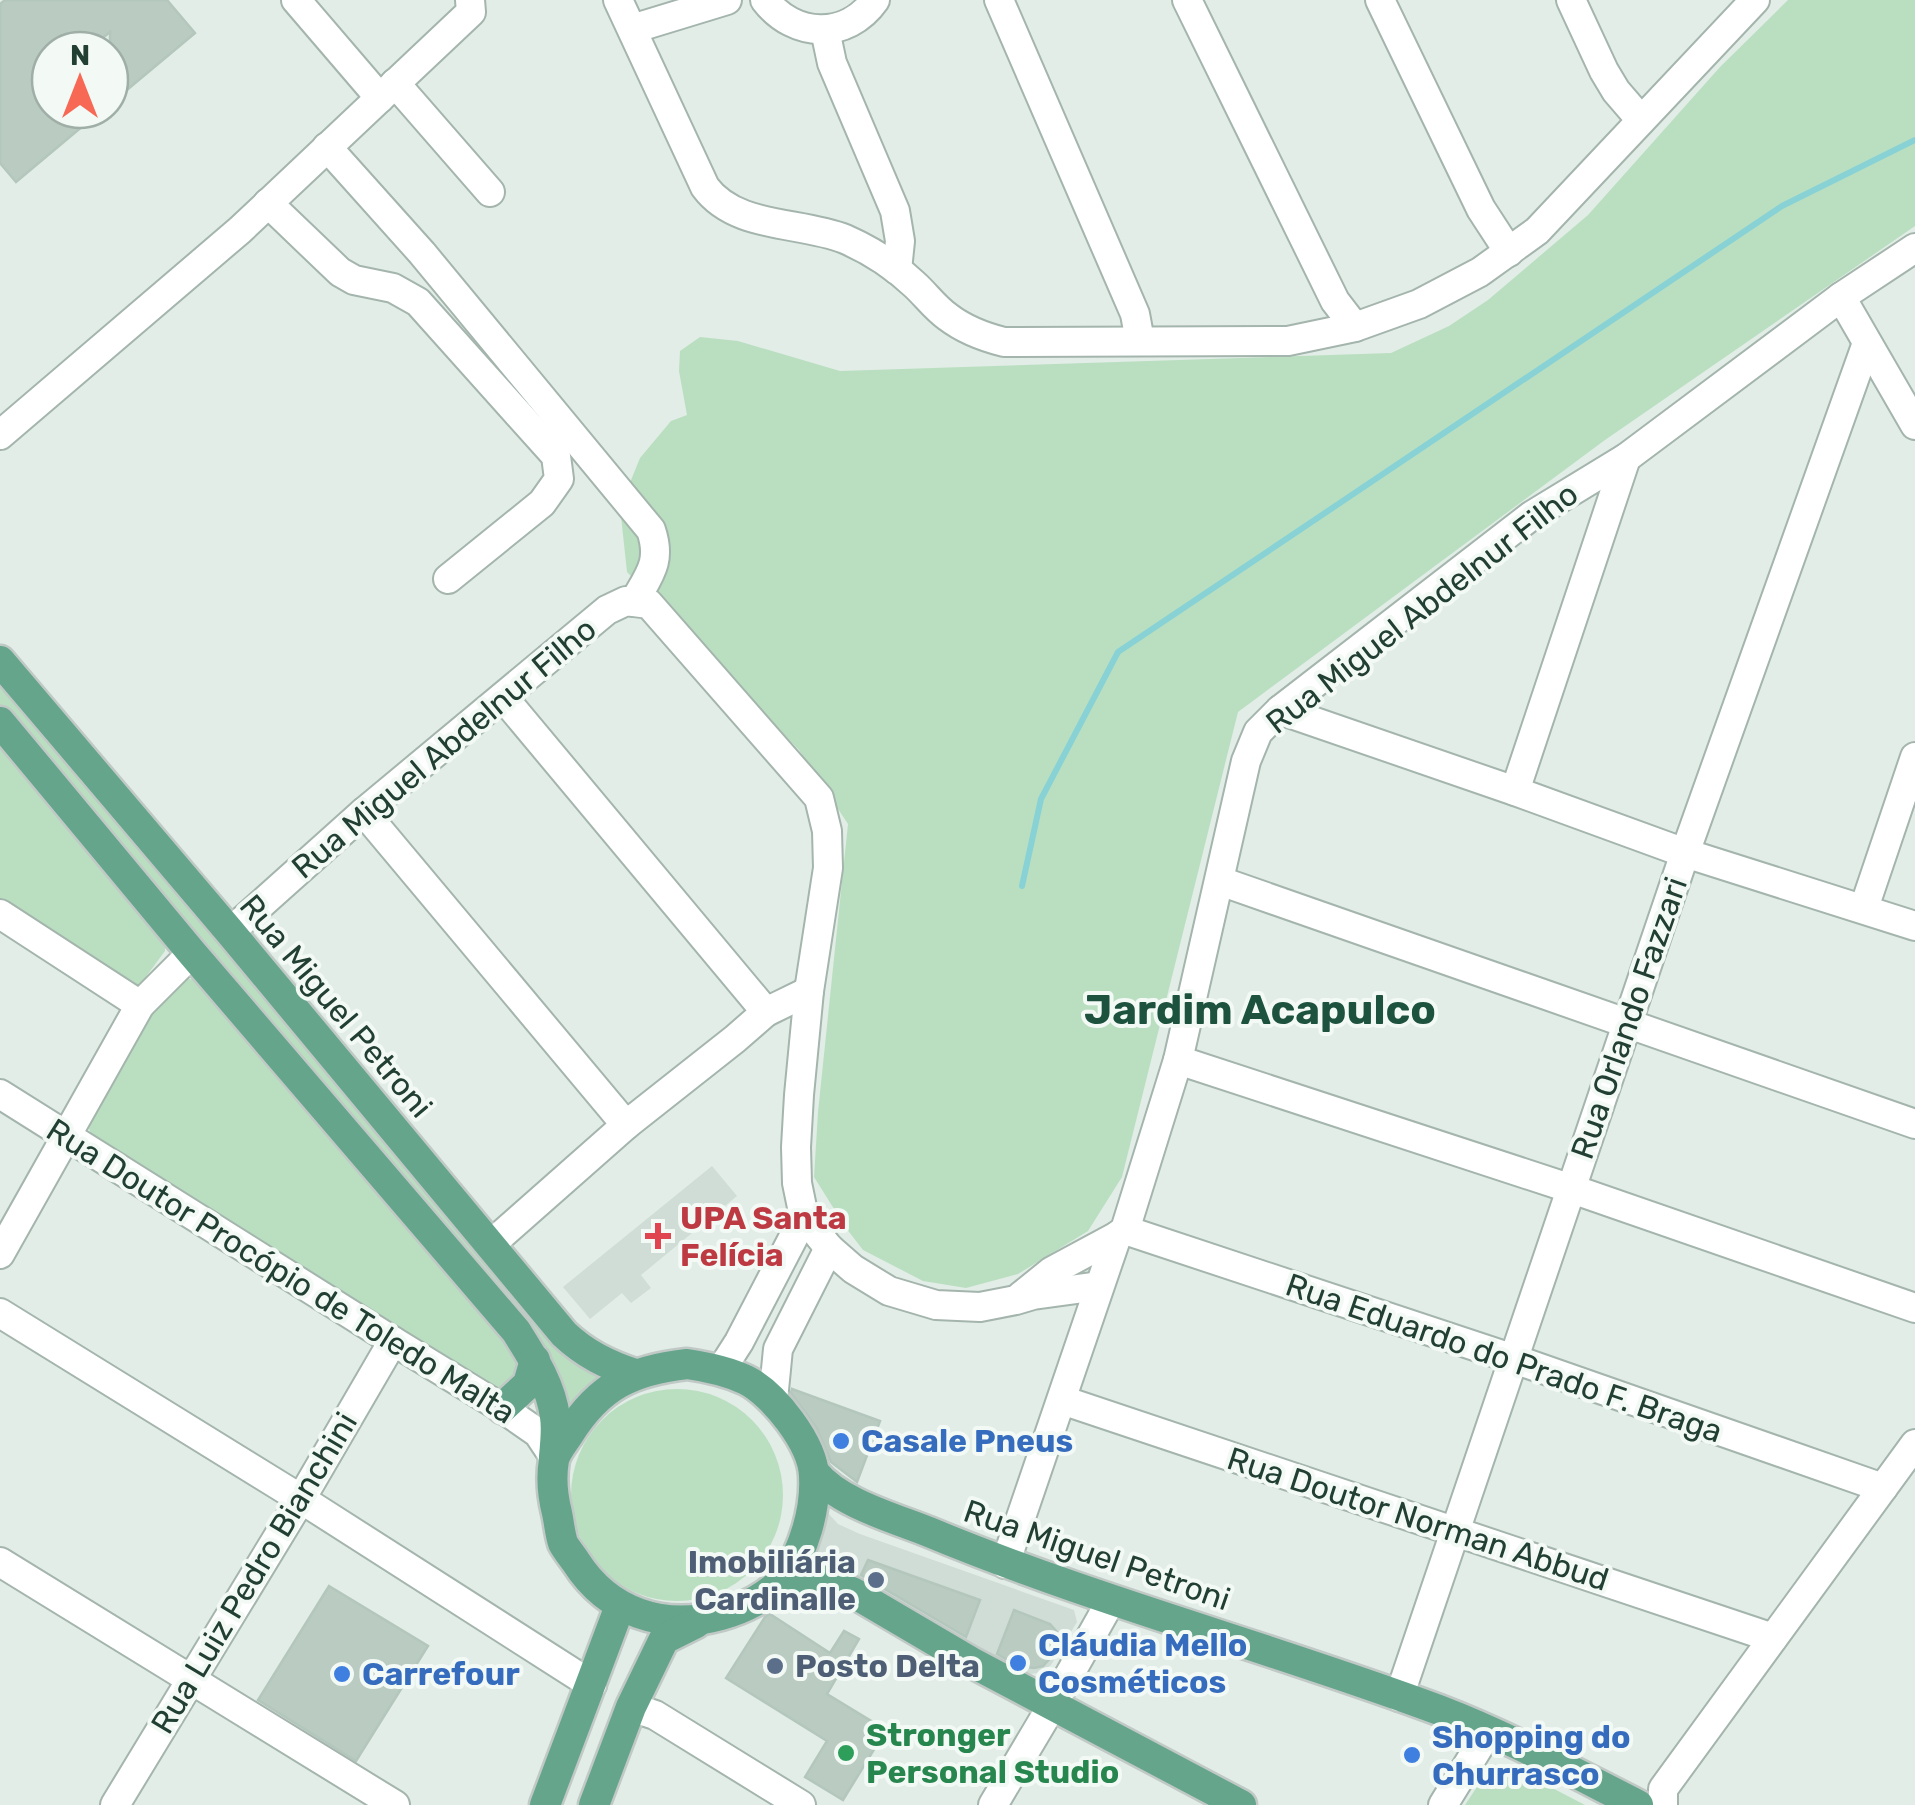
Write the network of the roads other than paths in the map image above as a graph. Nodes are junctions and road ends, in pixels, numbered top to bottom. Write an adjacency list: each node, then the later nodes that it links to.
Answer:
1 (296, 0): 14 (street)
2 (470, 0): 14 (street)
3 (618, 0): 12 (street)
4 (727, 0): 12 (street)
5 (765, 0): 13 (street)
6 (875, 0): 13 (street)
7 (999, 0): 24 (street)
8 (1187, 0): 23 (street)
9 (1380, 0): 20 (street)
10 (1571, 0): 15 (street)
11 (1754, 0): 15 (street)
12 (632, 29): 21 (street)
13 (825, 30): 21 (street)
14 (388, 91): 16 (street); 17 (street)
15 (1641, 120): 20 (street)
16 (327, 148): 18 (street); 30 (street)
17 (490, 192)
18 (268, 204): 27 (street); 29 (street)
19 (1915, 248): 22 (street, Rua Miguel Abdelnur Filho)
20 (1510, 252): 23 (street)
21 (897, 270): 24 (street)
22 (1841, 297): 25 (street); 28 (street, Rua Miguel Abdelnur Filho)
23 (1355, 327): 24 (street)
24 (1140, 341)
25 (1867, 343): 26 (street); 38 (street, Rua Orlando Fazzari)
26 (1915, 425)
27 (0, 435)
28 (1626, 458): 33 (street, Rua Miguel Abdelnur Filho); 36 (street)
29 (448, 579)
30 (634, 602): 32 (street, Rua Miguel Abdelnur Filho); 45 (street, Rua Miguel Abdelnur Filho)
31 (0, 661): 43 (main road, Rua Miguel Petroni)
32 (504, 697): 37 (street, Rua Miguel Abdelnur Filho); 47 (street)
33 (1280, 710): 36 (street); 39 (street, Rua Miguel Abdelnur Filho)
34 (0, 722): 44 (main road)
35 (1915, 757): 40 (street)
36 (1516, 790): 38 (street)
37 (364, 812): 43 (street, Rua Miguel Abdelnur Filho); 51 (street)
38 (1685, 853): 40 (street); 48 (street, Rua Orlando Fazzari)
39 (1220, 881): 48 (street); 49 (street, Rua Miguel Abdelnur Filho)
40 (1864, 908): 42 (street)
41 (0, 914): 46 (street)
42 (1915, 926)
43 (230, 932): 57 (main road, Rua Miguel Petroni)
44 (192, 952): 46 (street); 66 (main road)
45 (809, 991): 47 (street); 55 (street, Rua Miguel Abdelnur Filho)
46 (140, 1005): 53 (street)
47 (766, 1012): 51 (street)
48 (1628, 1023): 52 (street); 54 (street, Rua Orlando Fazzari)
49 (1178, 1060): 54 (street); 56 (street, Rua Miguel Abdelnur Filho)
50 (0, 1094): 53 (street, Rua Doutor Procópio de Toledo Malta)
51 (626, 1124): 57 (street)
52 (1915, 1124)
53 (67, 1137): 59 (street); 64 (street, Rua Doutor Procópio de Toledo Malta)
54 (1572, 1189): 62 (street); 67 (street, Rua Orlando Fazzari)
55 (804, 1217): 58 (street); 68 (street)
56 (1121, 1233): 60 (street, Rua Miguel Abdelnur Filho); 61 (street); 67 (street, Rua Eduardo do Prado F. Braga)
57 (490, 1245): 69 (main road, Rua Miguel Petroni)
58 (829, 1248): 61 (street); 70 (street)
59 (0, 1254)
60 (1099, 1286): 61 (street); 65 (street, Rua Miguel Abdelnur Filho)
61 (1025, 1297): 65 (street)
62 (1915, 1308)
63 (0, 1312): 77 (street)
64 (392, 1341): 72 (street, Rua Doutor Procópio de Toledo Malta); 77 (street, Rua Luiz Pedro Bianchini)
65 (1078, 1348): 71 (street, Rua Miguel Abdelnur Filho)
66 (535, 1360): 72 (main road); 74 (main road)
67 (1514, 1360): 76 (street, Rua Eduardo do Prado F. Braga); 78 (street, Rua Orlando Fazzari)
68 (721, 1370): 69 (main road); 70 (main road)
69 (634, 1374): 74 (main road)
70 (773, 1400): 75 (main road)
71 (1062, 1400): 78 (street, Rua Doutor Norman Abbud); 80 (street, Rua Miguel Abdelnur Filho)
72 (502, 1408): 74 (street, Rua Doutor Procópio de Toledo Malta)
73 (1915, 1444): 76 (street)
74 (554, 1457): 83 (main road)
75 (815, 1473): 80 (main road, Rua Miguel Petroni); 81 (main road)
76 (1883, 1488): 85 (street)
77 (301, 1499): 86 (street, Rua Luiz Pedro Bianchini); 87 (street)
78 (1457, 1532): 85 (street, Rua Doutor Norman Abbud); 88 (street, Rua Orlando Fazzari)
79 (0, 1562): 86 (street)
80 (1005, 1564): 82 (main road, Rua Miguel Petroni)
81 (783, 1580): 84 (main road); 89 (main road)
82 (1112, 1599): 88 (main road, Rua Miguel Petroni); 89 (street)
83 (620, 1606): 84 (main road); 87 (main road)
84 (700, 1621): 90 (main road)
85 (1773, 1638): 92 (street)
86 (190, 1678): 93 (street, Rua Luiz Pedro Bianchini); 94 (street)
87 (592, 1684): 95 (main road)
88 (1400, 1697): 91 (main road, Rua Miguel Petroni)
89 (1053, 1704): 98 (street); 99 (main road)
90 (631, 1707): 96 (main road); 97 (street)
91 (1488, 1732): 92 (main road, Rua Miguel Petroni); 100 (street)
92 (1648, 1800)
93 (115, 1805)
94 (394, 1805)
95 (545, 1805)
96 (594, 1805)
97 (801, 1805)
98 (992, 1805)
99 (1242, 1805)
100 (1444, 1805)

